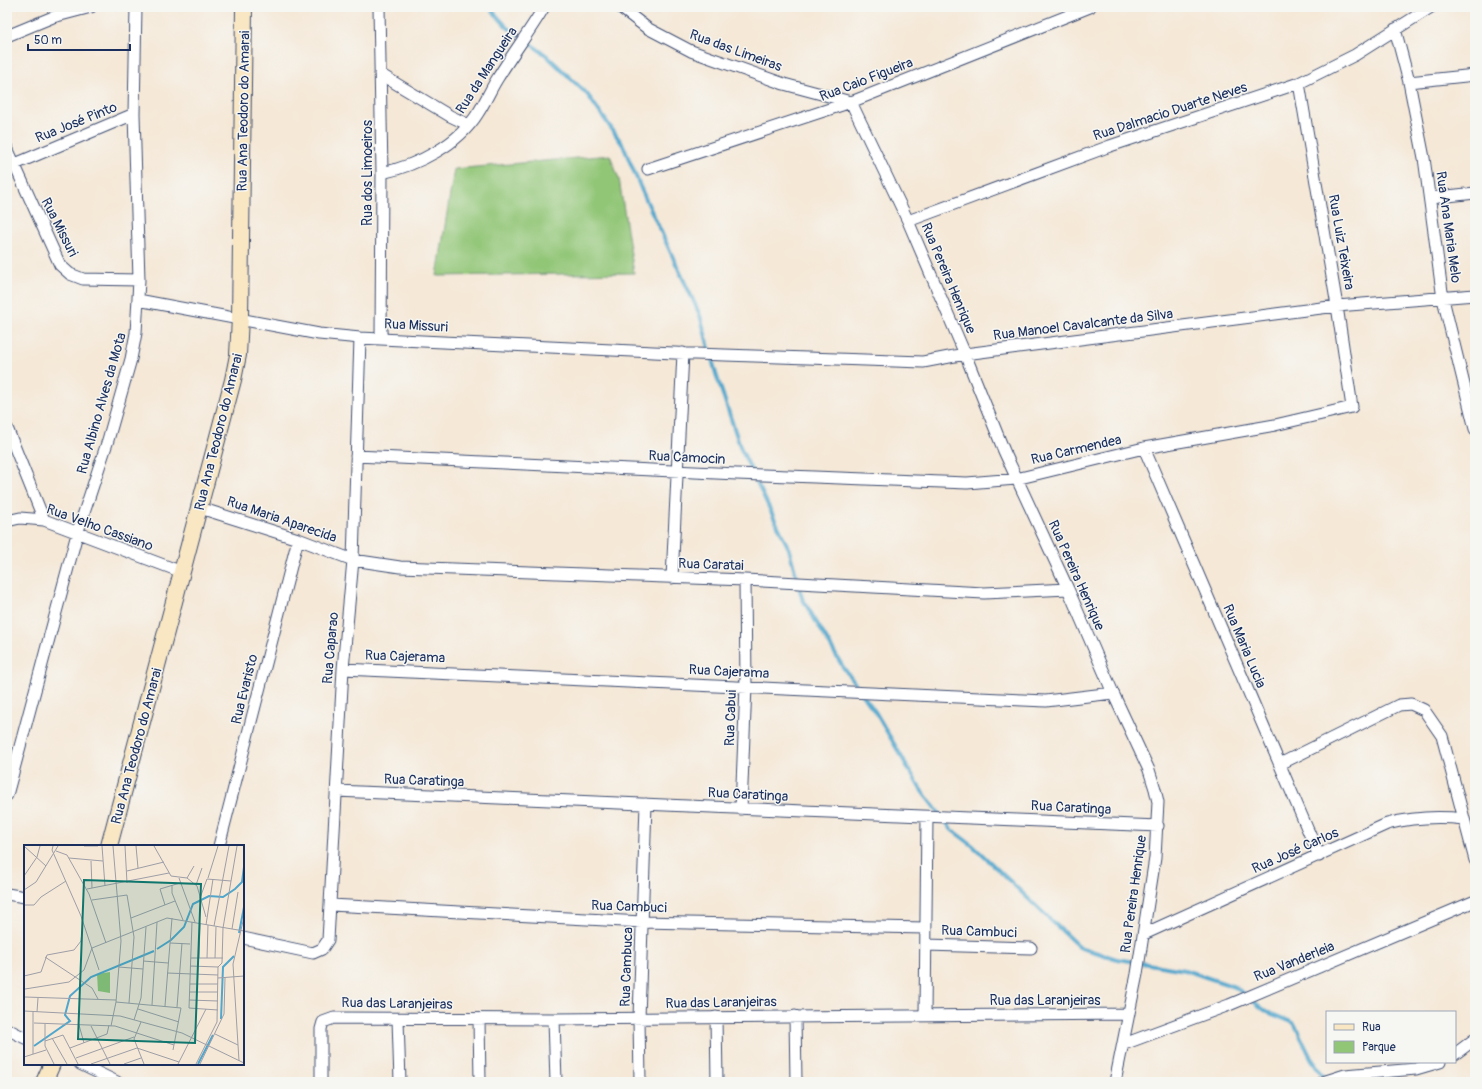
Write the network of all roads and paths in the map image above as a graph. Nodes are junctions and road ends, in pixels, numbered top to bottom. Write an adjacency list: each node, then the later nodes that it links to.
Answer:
1 (91, 7): 10 (street)
2 (136, 7): 16 (street, Rua Albino Alves da Mota)
3 (244, 7): 30 (street, Rua Ana Teodoro do Amarai)
4 (379, 7): 11 (street, Rua dos Limoeiros)
5 (544, 7): 17 (street, Rua da Mangueira)
6 (620, 7): 15 (street, Rua das Limeiras)
7 (1090, 7): 15 (street, Rua Caio Figueira)
8 (1431, 7): 9 (street, Rua Dalmacio Duarte Neves)
9 (1395, 29): 13 (street, Rua Ana Maria Melo); 14 (street, Rua Dalmacio Duarte Neves)
10 (7, 36)
11 (380, 74): 17 (street); 21 (street, Rua dos Limoeiros)
12 (1475, 75): 13 (street)
13 (1409, 82): 23 (street, Rua Ana Maria Melo)
14 (1299, 83): 24 (street, Rua Dalmacio Duarte Neves); 29 (street, Rua Luiz Teixeira)
15 (851, 102): 20 (street, Rua Caio Figueira); 24 (street, Rua Pereira Henrique)
16 (134, 114): 19 (street, Rua José Pinto); 25 (street, Rua Albino Alves da Mota)
17 (469, 125): 21 (street, Rua da Mangueira)
18 (7, 148): 19 (street, Rua Missuri)
19 (10, 166): 25 (street, Rua Missuri)
20 (648, 168)
21 (382, 173): 32 (street, Rua dos Limoeiros)
22 (1475, 193): 23 (street)
23 (1430, 198): 27 (street, Rua Ana Maria Melo)
24 (908, 221): 35 (street, Rua Pereira Henrique)
25 (139, 280): 28 (street, Rua Albino Alves da Mota)
26 (1475, 295): 27 (street, Rua Manoel Cavalcante da Silva)
27 (1443, 298): 29 (street, Rua Manoel Cavalcante da Silva); 36 (street, Rua Ana Maria Melo)
28 (138, 300): 30 (street, Rua Missuri); 47 (street, Rua Albino Alves da Mota)
29 (1337, 306): 35 (street, Rua Manoel Cavalcante da Silva); 37 (street, Rua Luiz Teixeira)
30 (240, 318): 31 (street, Rua Missuri); 44 (street, Rua Ana Teodoro do Amarai)
31 (360, 338): 32 (street, Rua Missuri); 41 (street, Rua Caparao)
32 (381, 339): 33 (street, Rua Missuri)
33 (682, 353): 34 (street, Rua Missuri); 42 (street)
34 (695, 354): 35 (street, Rua Manoel Cavalcante da Silva)
35 (965, 354): 43 (street, Rua Pereira Henrique)
36 (1472, 404): 39 (street, Rua Ana Maria Melo)
37 (1352, 407): 40 (street, Rua Carmendea)
38 (7, 428): 45 (street)
39 (1475, 429)
40 (1144, 448): 43 (street, Rua Carmendea); 57 (street, Rua Maria Lucia)
41 (356, 456): 42 (street, Rua Camocin); 49 (street, Rua Caparao)
42 (676, 471): 43 (street, Rua Camocin); 51 (street)
43 (1016, 479): 53 (street, Rua Pereira Henrique)
44 (200, 508): 48 (street, Rua Maria Aparecida); 50 (street, Rua Ana Teodoro do Amarai)
45 (44, 520): 46 (street, Rua Velho Cassiano); 47 (street, Rua Velho Cassiano)
46 (7, 521)
47 (77, 534): 50 (street, Rua Velho Cassiano); 59 (street, Rua Albino Alves da Mota)
48 (298, 539): 49 (street, Rua Maria Aparecida); 66 (street, Rua Evaristo)
49 (353, 560): 51 (street, Rua Caratai); 54 (street, Rua Caparao)
50 (182, 572): 65 (street, Rua Ana Teodoro do Amarai)
51 (672, 578): 52 (street, Rua Caratai)
52 (746, 580): 53 (street, Rua Caratai); 55 (street, Rua Cabui)
53 (1068, 589): 56 (street, Rua Pereira Henrique)
54 (343, 669): 55 (street, Rua Cajerama); 58 (street, Rua Caparao)
55 (746, 686): 56 (street, Rua Cajerama); 61 (street, Rua Cabui)
56 (1113, 693): 64 (street, Rua Pereira Henrique)
57 (1280, 764): 63 (street); 67 (street, Rua Maria Lucia)
58 (336, 791): 60 (street, Rua Caratinga); 72 (street, Rua Caparao)
59 (7, 794)
60 (646, 804): 61 (street, Rua Caratinga); 73 (street, Rua Cambuca)
61 (741, 809): 62 (street, Rua Caratinga)
62 (929, 817): 64 (street, Rua Caratinga); 74 (street, Rua Cambuci)
63 (1464, 819): 67 (street, Rua José Carlos); 68 (street)
64 (1158, 826): 75 (street, Rua Pereira Henrique)
65 (109, 845)
66 (219, 845)
67 (1319, 856): 75 (street, Rua José Carlos)
68 (1475, 860)
69 (7, 894): 70 (street)
70 (24, 897)
71 (1475, 901): 90 (street, Rua Vanderleia)
72 (331, 905): 73 (street, Rua Cambuci); 76 (street, Rua Caparao)
73 (642, 922): 74 (street, Rua Cambuci); 83 (street, Rua Cambuca)
74 (925, 928): 77 (street, Rua Cambuci)
75 (1143, 937): 79 (street, Rua Pereira Henrique)
76 (244, 938)
77 (926, 945): 78 (street, Rua Cambuci); 80 (street, Rua Cambuci)
78 (1031, 948)
79 (1128, 1014): 80 (street, Rua das Laranjeiras); 90 (street, Rua Pereira Henrique)
80 (925, 1015): 81 (street, Rua das Laranjeiras)
81 (795, 1016): 82 (street, Rua das Laranjeiras); 104 (street)
82 (716, 1017): 83 (street, Rua das Laranjeiras); 103 (street)
83 (639, 1018): 86 (street, Rua das Laranjeiras); 102 (street, Rua Cambuca)
84 (398, 1019): 85 (street, Rua das Laranjeiras); 98 (street, Rua das Laranjeiras); 99 (street)
85 (479, 1019): 86 (street, Rua das Laranjeiras); 100 (street)
86 (554, 1019): 101 (street)
87 (7, 1029): 88 (street)
88 (24, 1038)
89 (1475, 1040): 91 (street)
90 (1124, 1044): 105 (street, Rua Pereira Henrique)
91 (1456, 1053)
92 (1437, 1063): 95 (street)
93 (52, 1065): 96 (street)
94 (82, 1065): 97 (street)
95 (1342, 1076): 106 (street); 107 (street)
96 (44, 1082)
97 (116, 1082)
98 (321, 1082)
99 (400, 1082)
100 (480, 1082)
101 (556, 1082)
102 (640, 1082)
103 (717, 1082)
104 (796, 1082)
105 (1115, 1082)
106 (1323, 1082)
107 (1356, 1082)

